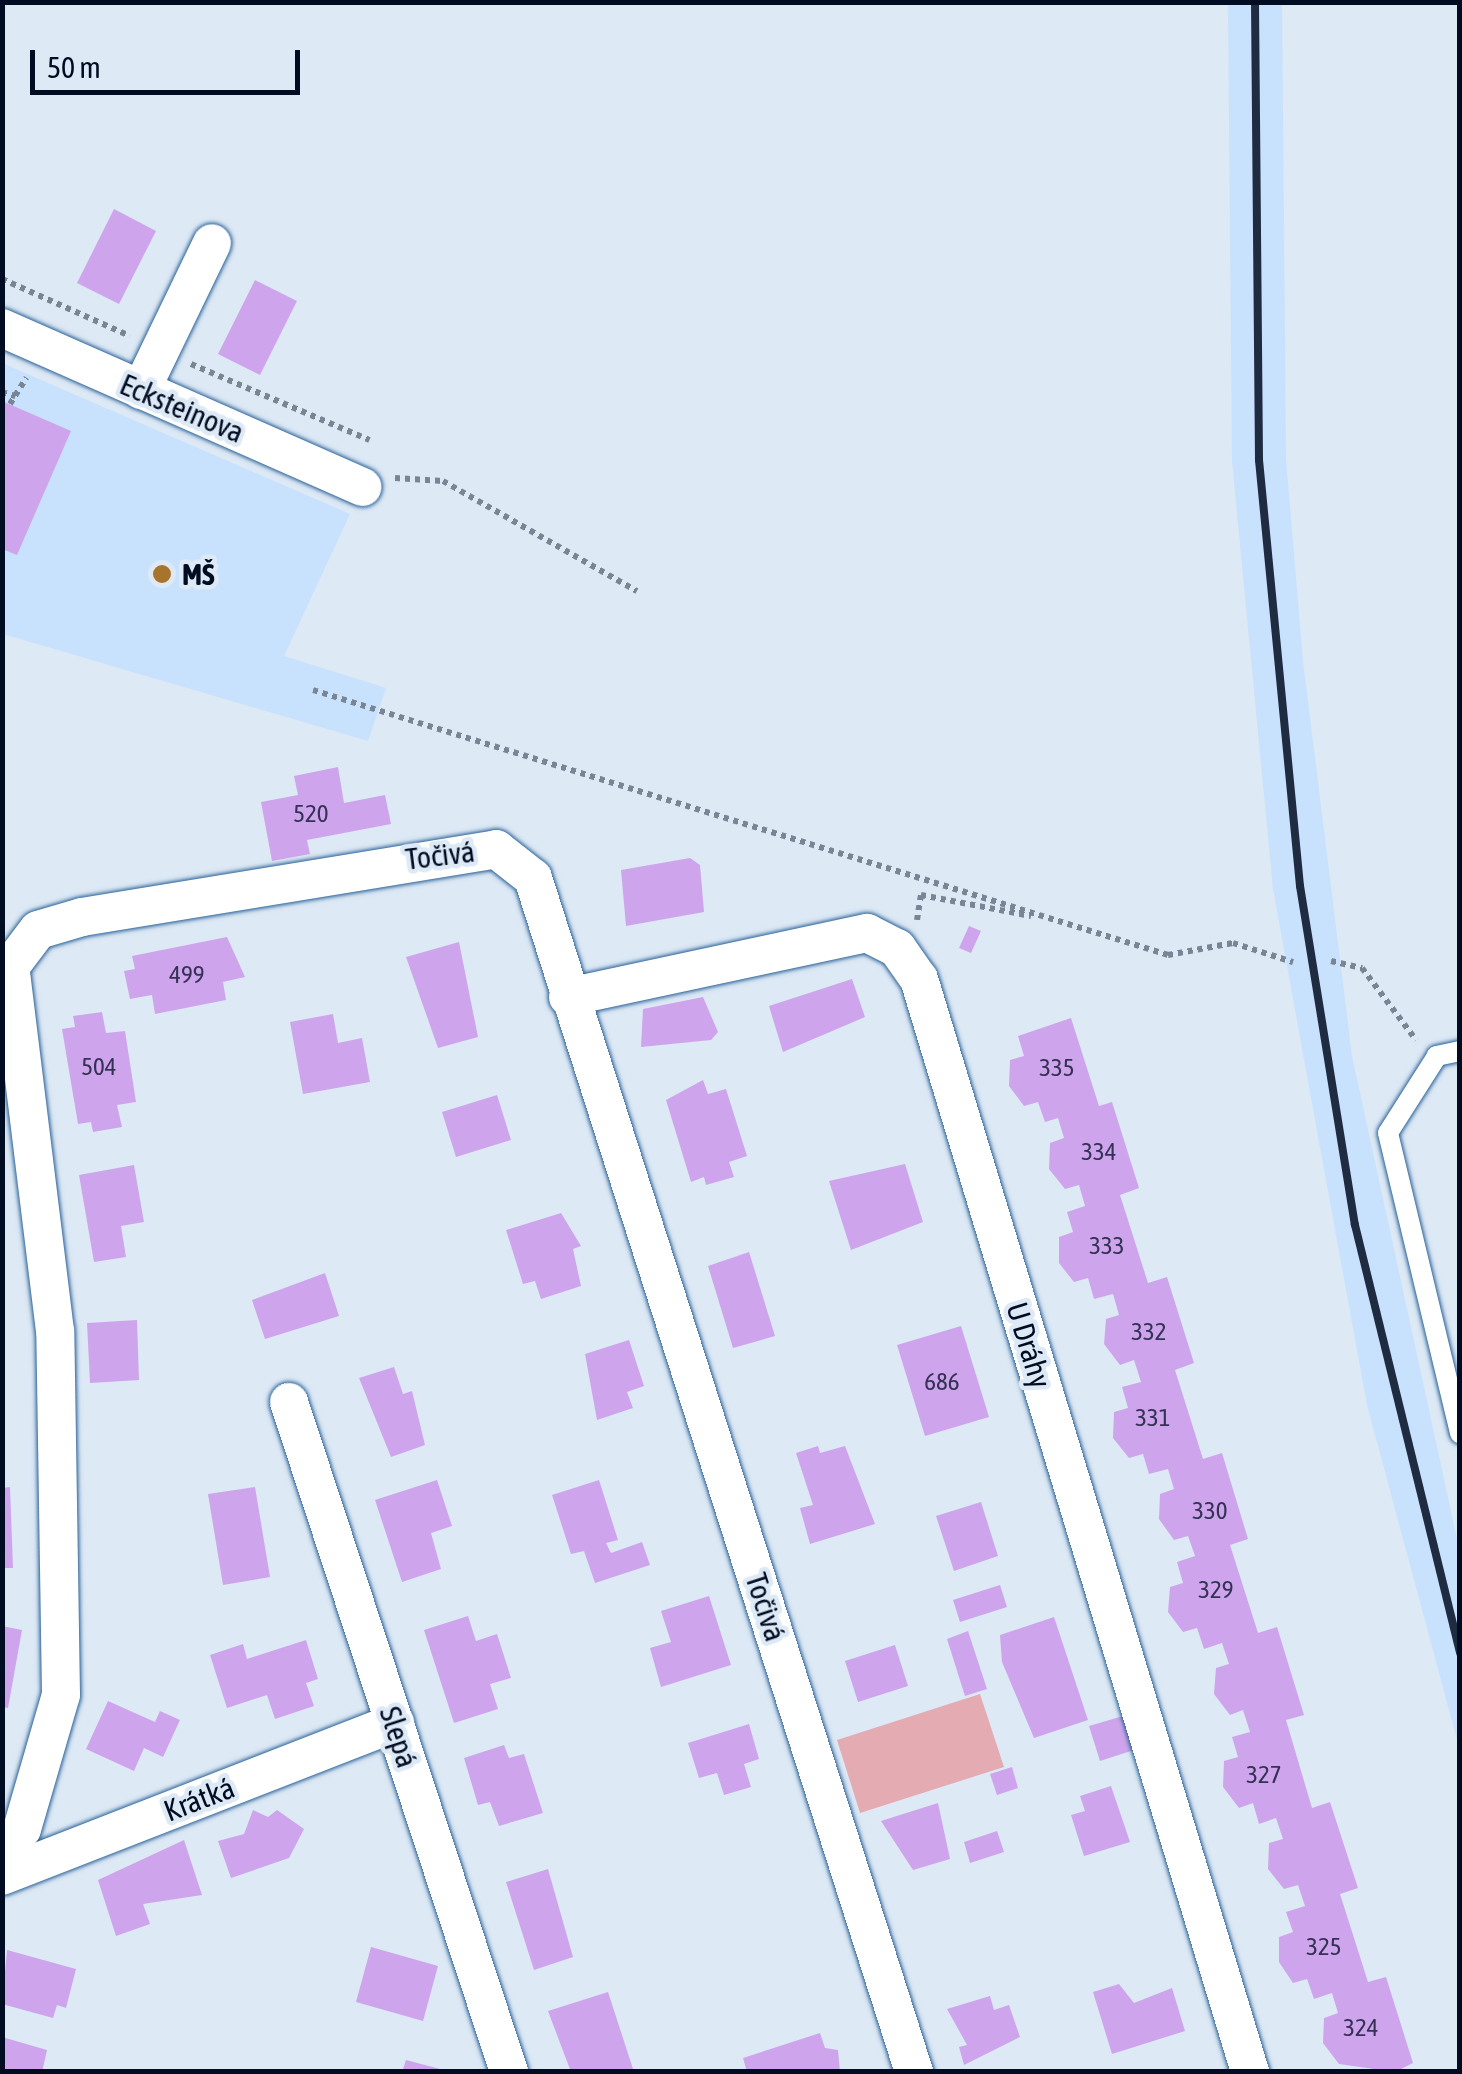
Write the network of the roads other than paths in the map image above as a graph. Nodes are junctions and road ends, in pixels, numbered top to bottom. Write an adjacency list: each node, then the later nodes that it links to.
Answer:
1 (212, 243): 3 (street)
2 (2, 328): 3 (street, Ecksteinova)
3 (141, 390): 4 (street, Ecksteinova)
4 (362, 486)
5 (568, 997): 10 (street, Točivá); 13 (street, Točivá); 14 (street, U Dráhy)
6 (1460, 1051): 8 (lane)
7 (289, 1402): 9 (street, Slepá)
8 (1460, 1434)
9 (395, 1723): 11 (street, Krátká); 12 (street, Slepá)
10 (2, 1852)
11 (2, 1876)
12 (509, 2072)
13 (914, 2072)
14 (1250, 2072)

